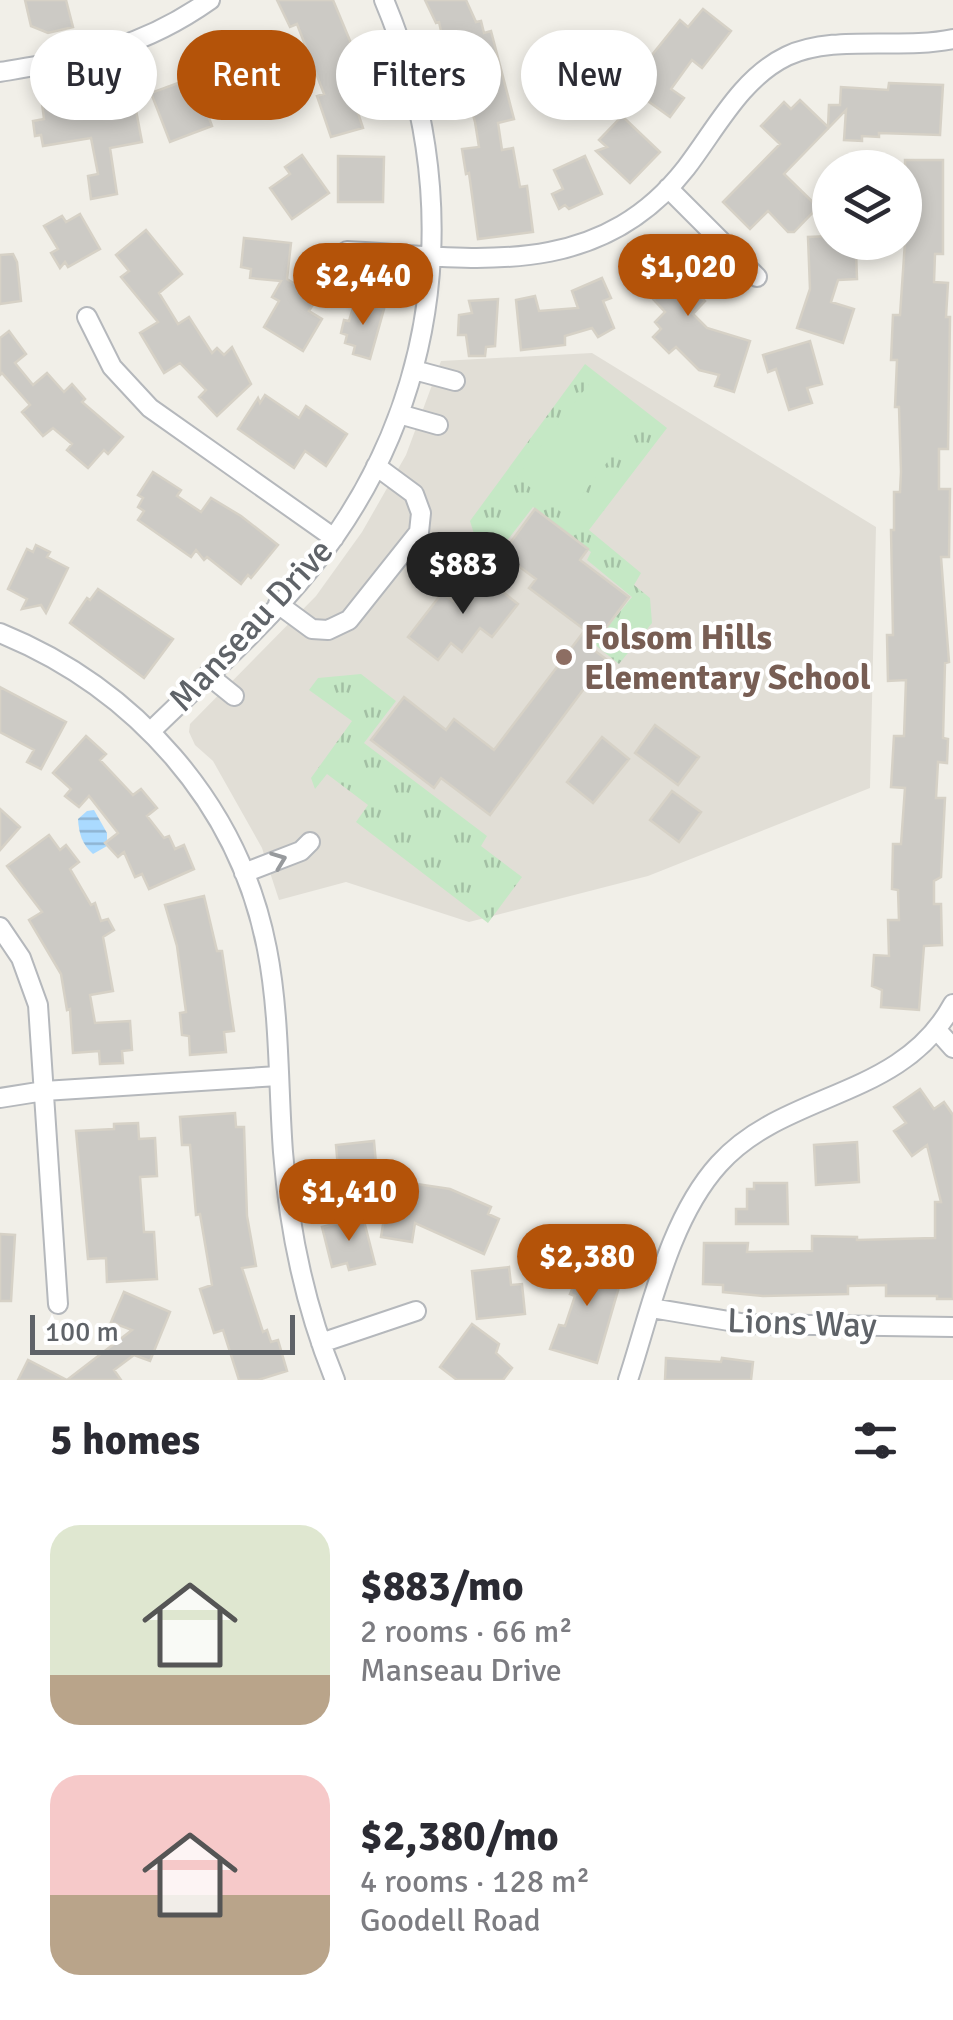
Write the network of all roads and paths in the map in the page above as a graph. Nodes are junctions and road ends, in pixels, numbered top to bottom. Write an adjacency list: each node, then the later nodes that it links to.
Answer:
1 (210, 0): 4 (street)
2 (384, 0): 7 (street, Manseau Drive)
3 (953, 39): 5 (street)
4 (0, 72)
5 (668, 188): 7 (street); 8 (street)
6 (348, 251): 7 (street)
7 (432, 256): 10 (street, Manseau Drive)
8 (757, 277)
9 (86, 317): 15 (street)
10 (414, 370): 11 (street); 12 (street, Manseau Drive)
11 (455, 381)
12 (400, 414): 13 (street); 14 (street, Manseau Drive)
13 (438, 425)
14 (376, 466): 15 (street, Manseau Drive); 16 (street)
15 (334, 538): 16 (street, Manseau Drive)
16 (278, 604): 18 (street, Manseau Drive)
17 (0, 633): 20 (street)
18 (208, 674): 19 (street); 20 (street, Manseau Drive)
19 (234, 696)
20 (151, 731): 22 (street)
21 (310, 842): 22 (street, one-way to 21)
22 (244, 874): 27 (street)
23 (0, 927): 28 (street)
24 (953, 1004): 25 (street)
25 (936, 1029): 26 (street); 31 (street)
26 (953, 1048)
27 (278, 1076): 28 (street); 34 (street)
28 (44, 1092): 29 (street); 30 (street)
29 (0, 1098)
30 (58, 1304)
31 (652, 1308): 33 (street, Lions Way); 36 (street)
32 (416, 1311): 34 (street)
33 (953, 1327)
34 (321, 1343): 35 (street)
35 (335, 1380)
36 (628, 1380)

